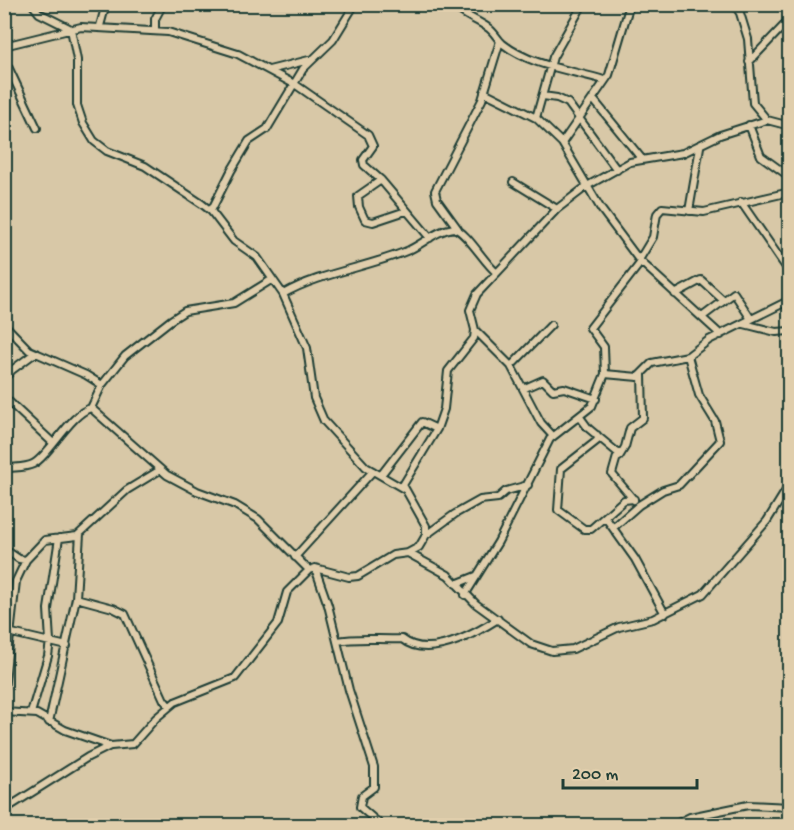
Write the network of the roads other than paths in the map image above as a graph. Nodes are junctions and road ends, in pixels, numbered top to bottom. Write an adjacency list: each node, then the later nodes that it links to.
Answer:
1 (32, 4): 11 (street)
2 (106, 4): 10 (street)
3 (163, 4): 12 (street)
4 (452, 4): 13 (street)
5 (583, 4): 18 (street)
6 (630, 4): 21 (street)
7 (734, 4): 17 (street)
8 (355, 5): 16 (street)
9 (789, 19): 17 (street)
10 (100, 26): 11 (street); 12 (street)
11 (70, 29): 14 (street); 44 (street)
12 (155, 29): 19 (street)
13 (500, 41): 18 (street); 23 (street)
14 (4, 46)
15 (4, 58): 20 (street)
16 (309, 60): 19 (street); 22 (street)
17 (749, 62): 28 (street)
18 (550, 66): 21 (street); 24 (street)
19 (268, 70): 22 (street)
20 (7, 72): 31 (street)
21 (604, 80): 25 (street)
22 (296, 85): 37 (street); 44 (street)
23 (484, 92): 26 (street); 46 (street)
24 (543, 96): 26 (street); 27 (street)
25 (593, 99): 27 (street); 34 (street)
26 (536, 118): 32 (street)
27 (579, 119): 32 (street); 35 (street)
28 (767, 120): 29 (street); 30 (street)
29 (749, 125): 33 (street); 36 (street)
30 (789, 126)
31 (37, 128)
32 (562, 143): 39 (street)
33 (700, 147): 34 (street); 43 (street)
34 (641, 158): 35 (street)
35 (617, 170): 39 (street)
36 (789, 177)
37 (381, 180): 45 (street); 45 (street)
38 (513, 182): 42 (street)
39 (587, 186): 42 (street); 48 (street)
40 (789, 192): 41 (street)
41 (741, 202): 43 (street); 50 (street)
42 (557, 209): 49 (street)
43 (689, 210): 48 (street)
44 (211, 211): 51 (street)
45 (406, 211): 47 (street)
46 (458, 230): 47 (street); 49 (street)
47 (430, 238): 52 (street)
48 (640, 261): 53 (street); 67 (street)
49 (497, 273): 61 (street)
50 (789, 273)
51 (271, 280): 52 (street); 70 (street)
52 (283, 294): 83 (street)
53 (675, 294): 55 (street); 56 (street)
54 (789, 300): 57 (street)
55 (724, 301): 56 (street); 57 (street)
56 (702, 318): 63 (street)
57 (751, 319): 59 (street)
58 (4, 324): 64 (street)
59 (744, 324): 62 (street); 63 (street)
60 (551, 325): 66 (street)
61 (475, 330): 66 (street); 76 (street)
62 (789, 331)
63 (721, 335): 65 (street)
64 (35, 353): 69 (street); 70 (street)
65 (688, 356): 68 (street); 89 (street)
66 (511, 366): 71 (street)
67 (605, 374): 68 (street); 73 (street)
68 (642, 374): 80 (street)
69 (4, 379)
70 (102, 385): 74 (street)
71 (525, 388): 73 (street); 77 (street)
72 (4, 397): 79 (street)
73 (596, 399): 75 (street)
74 (91, 408): 79 (street); 82 (street)
75 (580, 417): 77 (street); 78 (street)
76 (437, 429): 84 (street); 87 (street)
77 (552, 435): 86 (street)
78 (597, 435): 80 (street); 90 (street)
79 (52, 442): 81 (street)
80 (619, 457): 88 (street)
81 (4, 469)
82 (160, 470): 92 (street); 97 (street)
83 (373, 471): 84 (street); 97 (street)
84 (381, 475): 87 (street)
85 (789, 484): 104 (street)
86 (529, 485): 93 (street); 100 (street)
87 (404, 489): 93 (street)
88 (633, 500): 89 (street); 90 (street)
89 (639, 505): 91 (street)
90 (605, 517): 91 (street)
91 (614, 527): 104 (street)
92 (80, 534): 94 (street); 103 (street)
93 (426, 536): 96 (street)
94 (59, 538): 98 (street); 107 (street)
95 (4, 549): 98 (street)
96 (408, 553): 99 (street); 101 (street)
97 (295, 557): 99 (street)
98 (26, 560): 106 (street)
99 (312, 569): 108 (street); 111 (street)
100 (476, 575): 101 (street); 102 (street)
101 (456, 584): 102 (street)
102 (465, 595): 105 (street)
103 (76, 598): 109 (street); 111 (street)
104 (665, 614): 105 (street)
105 (498, 619): 108 (street)
106 (12, 633): 107 (street); 110 (street)
107 (50, 641): 109 (street); 113 (street)
108 (337, 642): 118 (street)
109 (68, 646): 114 (street)
110 (4, 690)
111 (169, 706): 115 (street)
112 (4, 712): 113 (street)
113 (31, 713): 114 (street)
114 (49, 722): 115 (street)
115 (111, 746): 117 (street)
116 (789, 807): 119 (street)
117 (4, 810)
118 (381, 825)
119 (672, 825)

